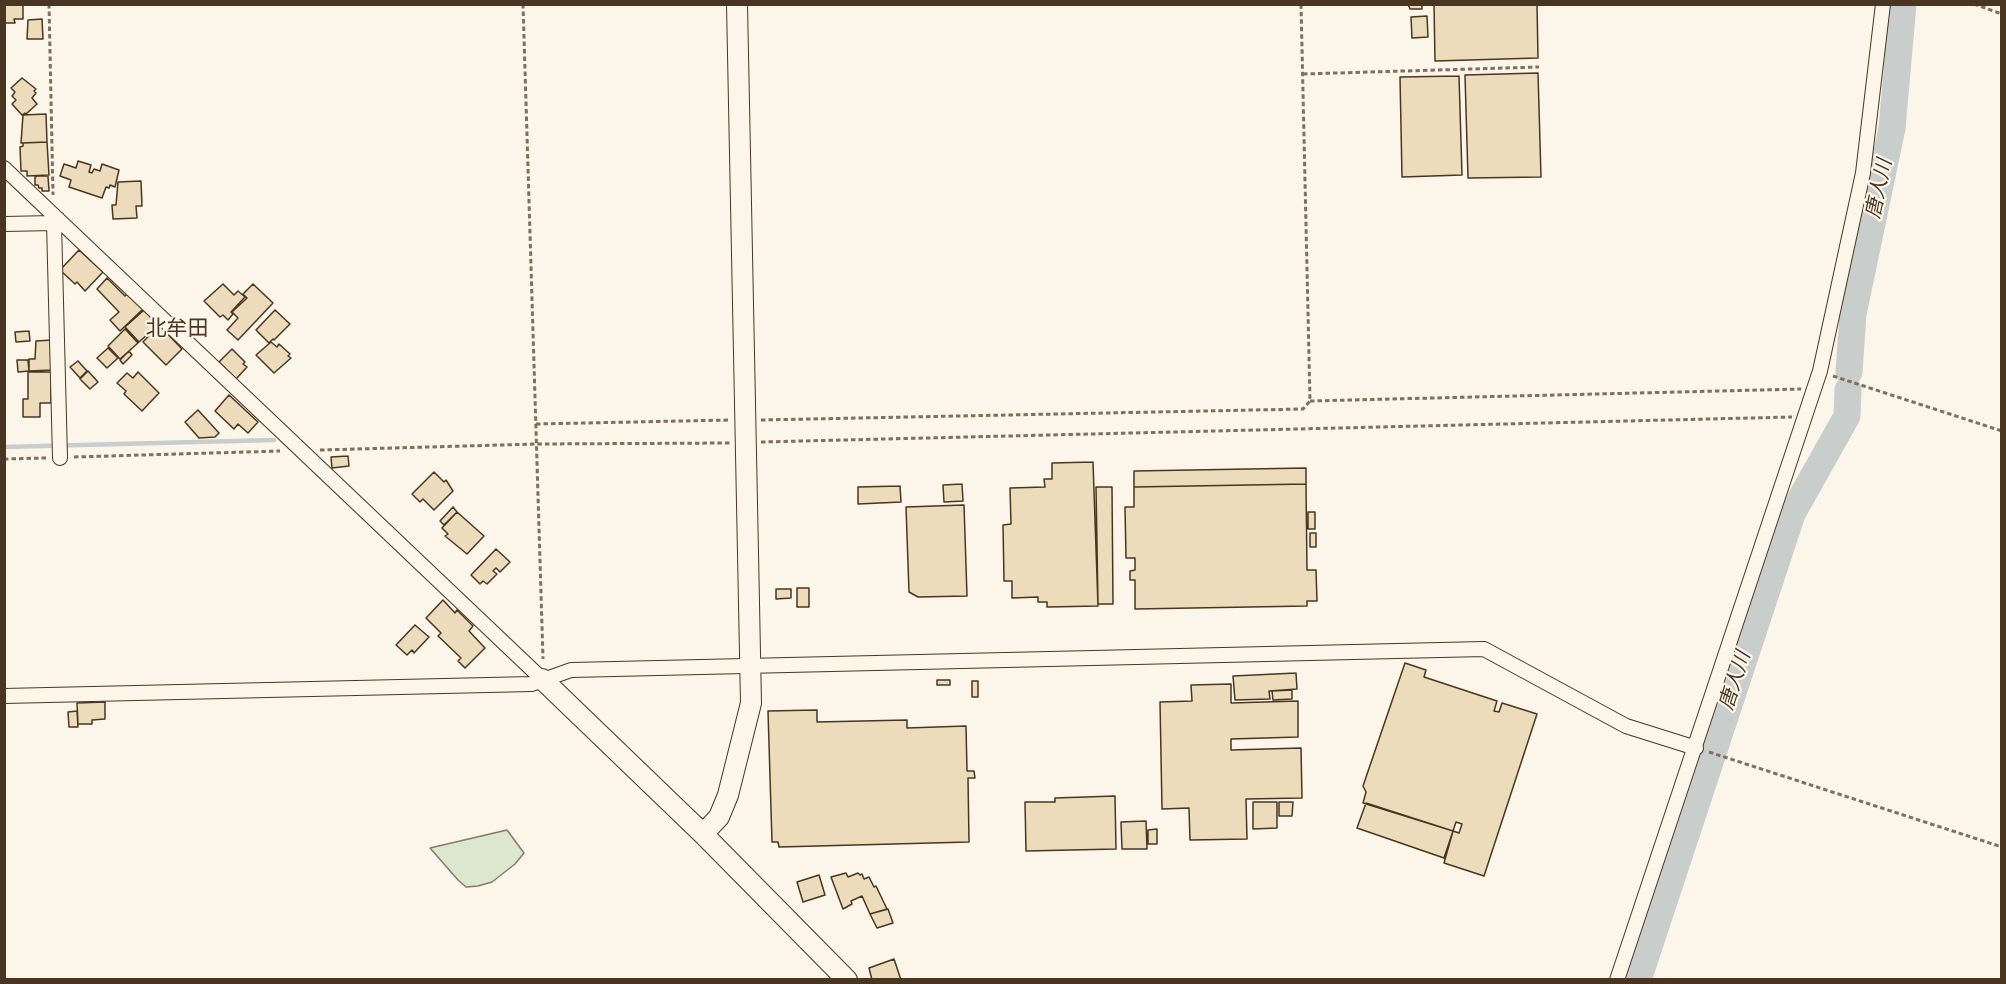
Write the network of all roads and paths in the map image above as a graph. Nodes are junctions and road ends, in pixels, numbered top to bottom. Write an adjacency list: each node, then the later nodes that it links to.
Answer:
1 (49, 4): 11 (path)
2 (523, 4): 18 (path)
3 (737, 4): 17 (street)
4 (1301, 4): 9 (path)
5 (1883, 4): 13 (street)
6 (1974, 4): 7 (path)
7 (2001, 14)
8 (1539, 67): 9 (path)
9 (1303, 74): 15 (path)
10 (4, 168): 11 (street)
11 (55, 219): 12 (street); 22 (street); 23 (street)
12 (4, 224)
13 (1820, 371): 14 (street); 19 (path)
14 (1815, 388): 15 (path); 16 (street)
15 (1310, 401): 17 (path)
16 (1806, 416): 20 (path); 28 (street)
17 (745, 420): 18 (path); 20 (street)
18 (536, 424): 21 (path)
19 (2001, 431)
20 (746, 443): 21 (path); 25 (street)
21 (537, 444): 22 (path); 26 (path)
22 (302, 450): 23 (path); 26 (street)
23 (60, 452): 24 (path)
24 (4, 459)
25 (751, 665): 26 (street); 28 (street); 29 (street)
26 (542, 679): 27 (street); 29 (street)
27 (4, 696)
28 (1699, 749): 30 (path); 32 (street)
29 (703, 834): 31 (street)
30 (2001, 847)
31 (847, 980)
32 (1617, 980)

